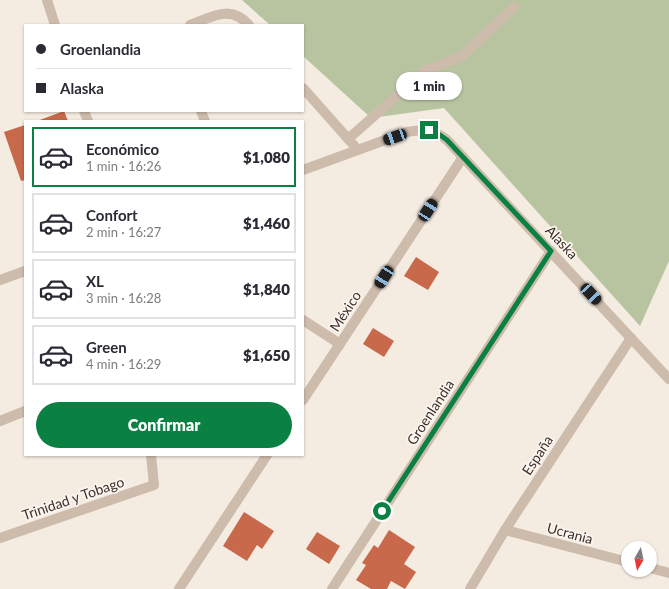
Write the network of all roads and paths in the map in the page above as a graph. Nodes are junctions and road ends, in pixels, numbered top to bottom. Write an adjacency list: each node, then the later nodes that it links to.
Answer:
1 (47, 0): 3 (street)
2 (514, 7): 7 (street)
3 (55, 24)
4 (193, 24): 5 (street)
5 (248, 24)
6 (304, 89): 7 (street)
7 (348, 139): 8 (street)
8 (358, 150): 9 (street, Alaska); 10 (street)
9 (462, 157): 11 (street, Alaska); 16 (street, México)
10 (304, 170)
11 (551, 251): 15 (street, Alaska); 29 (street, Groenlandia)
12 (24, 271): 13 (street)
13 (0, 280)
14 (304, 321): 16 (street)
15 (631, 338): 17 (street, Alaska); 23 (street, España)
16 (340, 344): 18 (street, México)
17 (669, 379)
18 (304, 398)
19 (24, 412): 20 (street)
20 (0, 421)
21 (151, 456): 24 (street, Trinidad y Tobago)
22 (266, 456): 28 (street)
23 (506, 530): 25 (street, Ucrania); 30 (street, España)
24 (0, 538)
25 (621, 560)
26 (657, 570): 27 (street)
27 (669, 573)
28 (179, 589)
29 (332, 589)
30 (470, 589)

